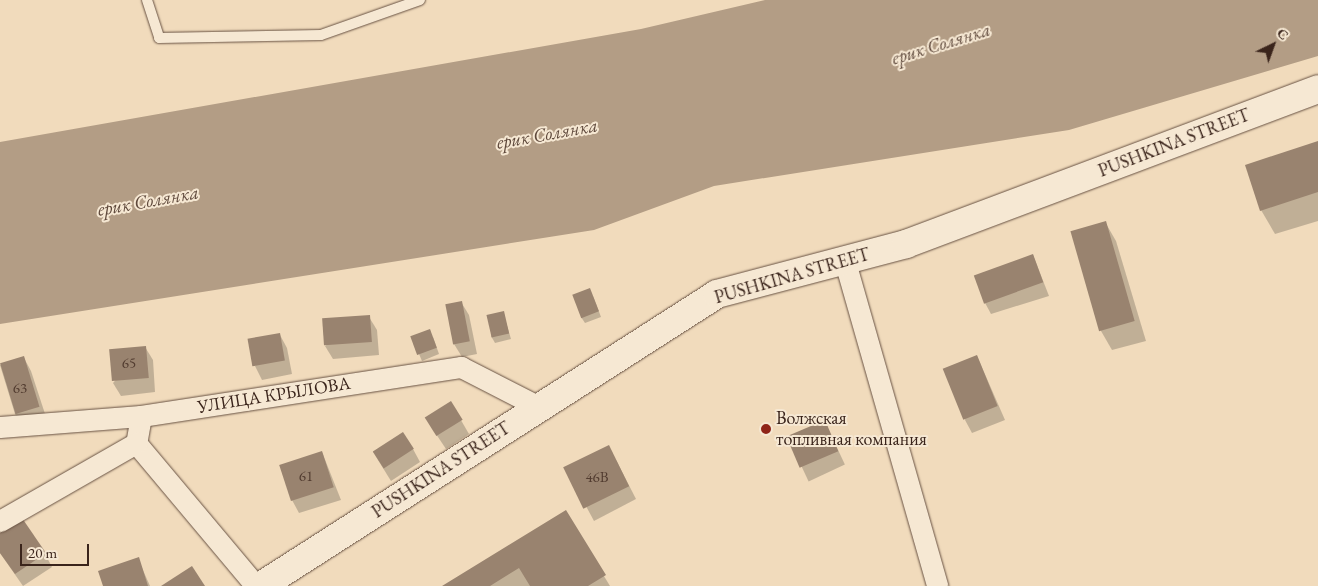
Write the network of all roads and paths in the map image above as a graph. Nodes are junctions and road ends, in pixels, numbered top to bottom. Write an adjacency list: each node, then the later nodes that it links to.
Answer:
1 (148, 0): 2 (lane)
2 (420, 0)
3 (1318, 89): 4 (main road, PUSHKINA STREET)
4 (845, 262): 5 (main road, PUSHKINA STREET); 12 (street)
5 (539, 407): 6 (street, УЛИЦА КРЫЛОВА); 11 (main road, PUSHKINA STREET)
6 (141, 416): 7 (street, УЛИЦА КРЫЛОВА); 8 (street)
7 (0, 427)
8 (136, 443): 9 (street); 10 (street)
9 (0, 522)
10 (256, 586)
11 (261, 586)
12 (937, 586)

